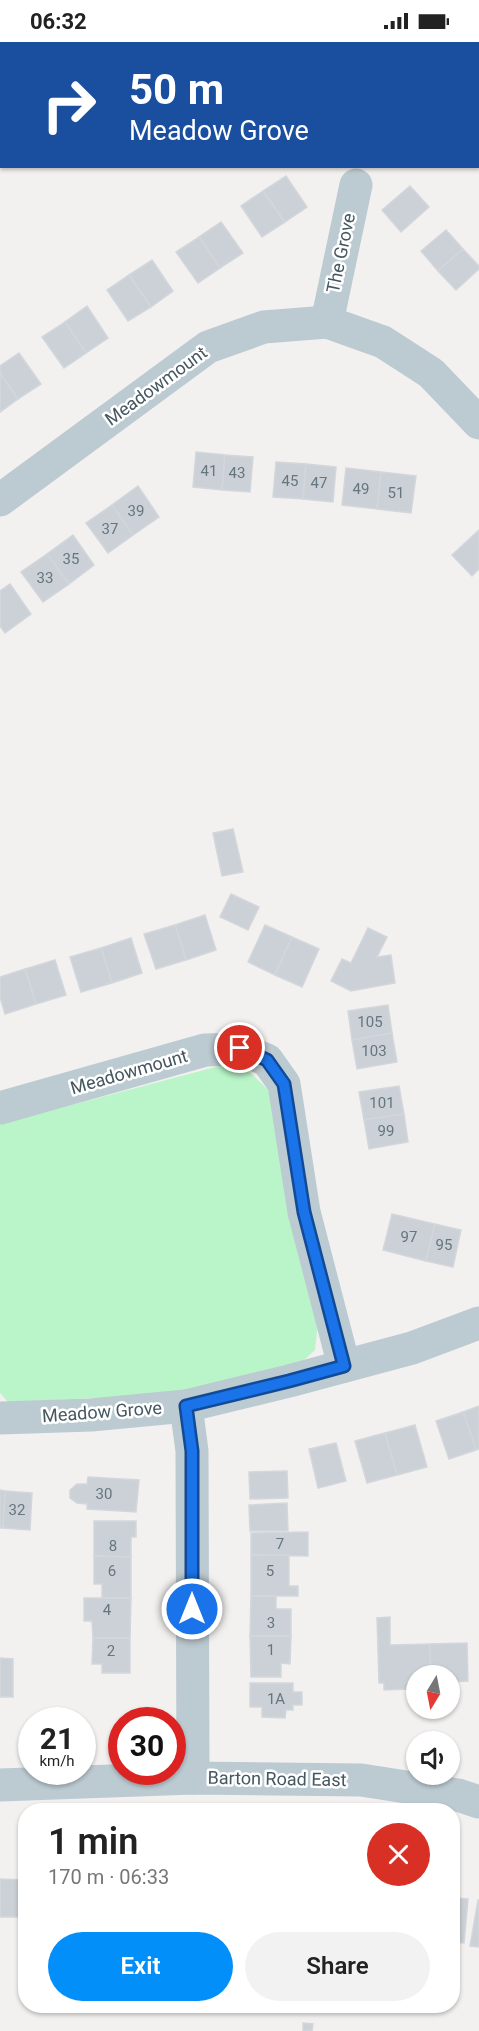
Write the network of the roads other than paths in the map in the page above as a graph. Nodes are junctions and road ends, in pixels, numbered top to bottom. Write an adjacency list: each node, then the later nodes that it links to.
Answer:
1 (356, 185): 2 (street, The Grove)
2 (327, 322): 3 (street, Meadowmount); 4 (street, Meadowmount)
3 (479, 423)
4 (0, 500)
5 (0, 1108): 7 (street, Meadowmount)
6 (479, 1323): 7 (street)
7 (344, 1366): 8 (street, Meadow Grove)
8 (186, 1406): 9 (street, Meadow Grove); 10 (street)
9 (0, 1418)
10 (193, 1778): 11 (street, Barton Road East); 12 (street, Barton Road East)
11 (0, 1785)
12 (479, 1802)

